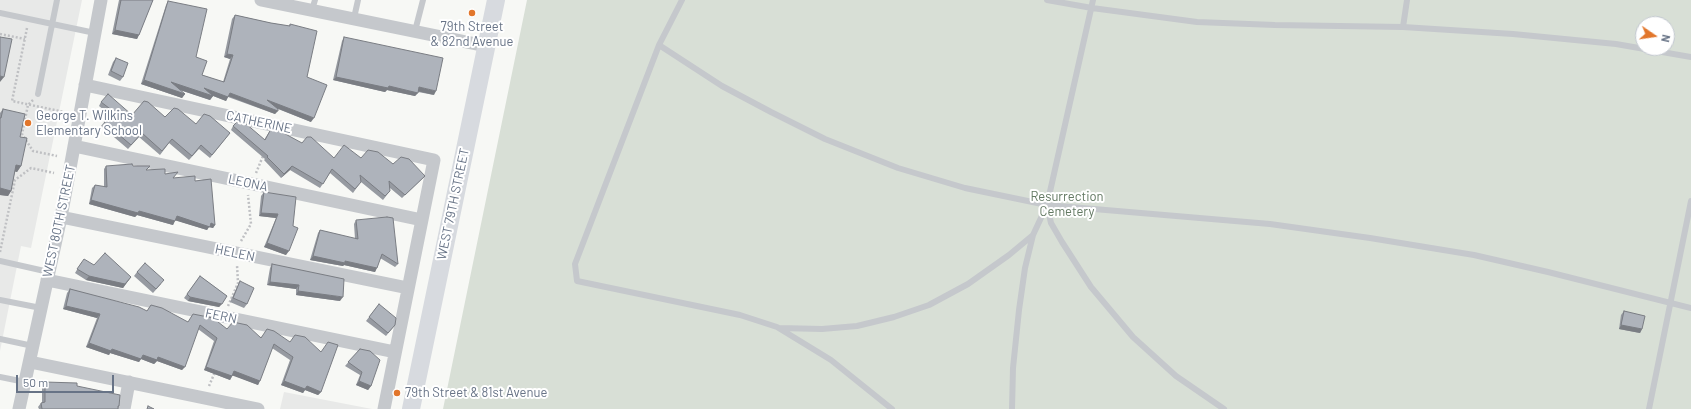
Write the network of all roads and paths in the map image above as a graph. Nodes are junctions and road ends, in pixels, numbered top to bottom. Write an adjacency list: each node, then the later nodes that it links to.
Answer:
1 (58, 0): 16 (lane)
2 (101, 0): 19 (street, WEST 80TH STREET)
3 (261, 0): 11 (street)
4 (358, 0): 14 (lane)
5 (423, 0): 18 (lane)
6 (496, 0): 23 (main road, WEST 79TH STREET)
7 (682, 0): 22 (lane)
8 (1047, 0): 12 (lane)
9 (1093, 0): 12 (lane)
10 (1407, 0): 17 (lane)
11 (314, 5): 14 (street)
12 (1092, 8): 17 (lane); 33 (lane)
13 (0, 13): 15 (lane)
14 (354, 18): 18 (street)
15 (29, 20): 16 (lane); 21 (path)
16 (52, 25): 19 (lane); 26 (lane)
17 (1403, 27): 24 (lane)
18 (415, 31): 23 (street)
19 (95, 33): 25 (street, WEST 80TH STREET)
20 (0, 34): 21 (path)
21 (25, 39): 27 (path)
22 (659, 45): 33 (lane); 45 (lane)
23 (486, 46): 58 (main road, WEST 79TH STREET)
24 (1691, 57)
25 (85, 85): 29 (street, WEST 80TH STREET); 35 (street, CATHERINE)
26 (38, 94)
27 (28, 105): 28 (path); 30 (path)
28 (64, 112)
29 (74, 146): 34 (street, WEST 80TH STREET); 35 (street, LEONA)
30 (57, 156)
31 (54, 173): 37 (path)
32 (1691, 200): 42 (lane)
33 (1047, 204): 36 (lane); 42 (lane); 61 (lane)
34 (62, 217): 39 (street, WEST 80TH STREET); 40 (street, HELEN)
35 (422, 220): 40 (street)
36 (1033, 235): 45 (lane); 60 (lane)
37 (0, 252)
38 (0, 262): 39 (lane)
39 (48, 276): 43 (street, WEST 80TH STREET); 48 (street, FERN)
40 (408, 288): 48 (street)
41 (0, 300): 43 (lane)
42 (1671, 303): 44 (lane); 62 (lane)
43 (41, 308): 47 (street, WEST 80TH STREET)
44 (1691, 308)
45 (777, 328): 59 (lane)
46 (0, 339): 47 (lane)
47 (33, 346): 49 (street, WEST 80TH STREET)
48 (395, 352): 57 (street)
49 (30, 362): 51 (street, WEST 80TH STREET); 52 (street)
50 (0, 377): 51 (lane)
51 (25, 382): 54 (street, WEST 80TH STREET)
52 (129, 382): 53 (street); 55 (street)
53 (227, 406): 56 (street)
54 (19, 409)
55 (124, 409)
56 (258, 409)
57 (384, 409)
58 (411, 409)
59 (892, 409)
60 (1012, 409)
61 (1224, 409)
62 (1649, 409)

